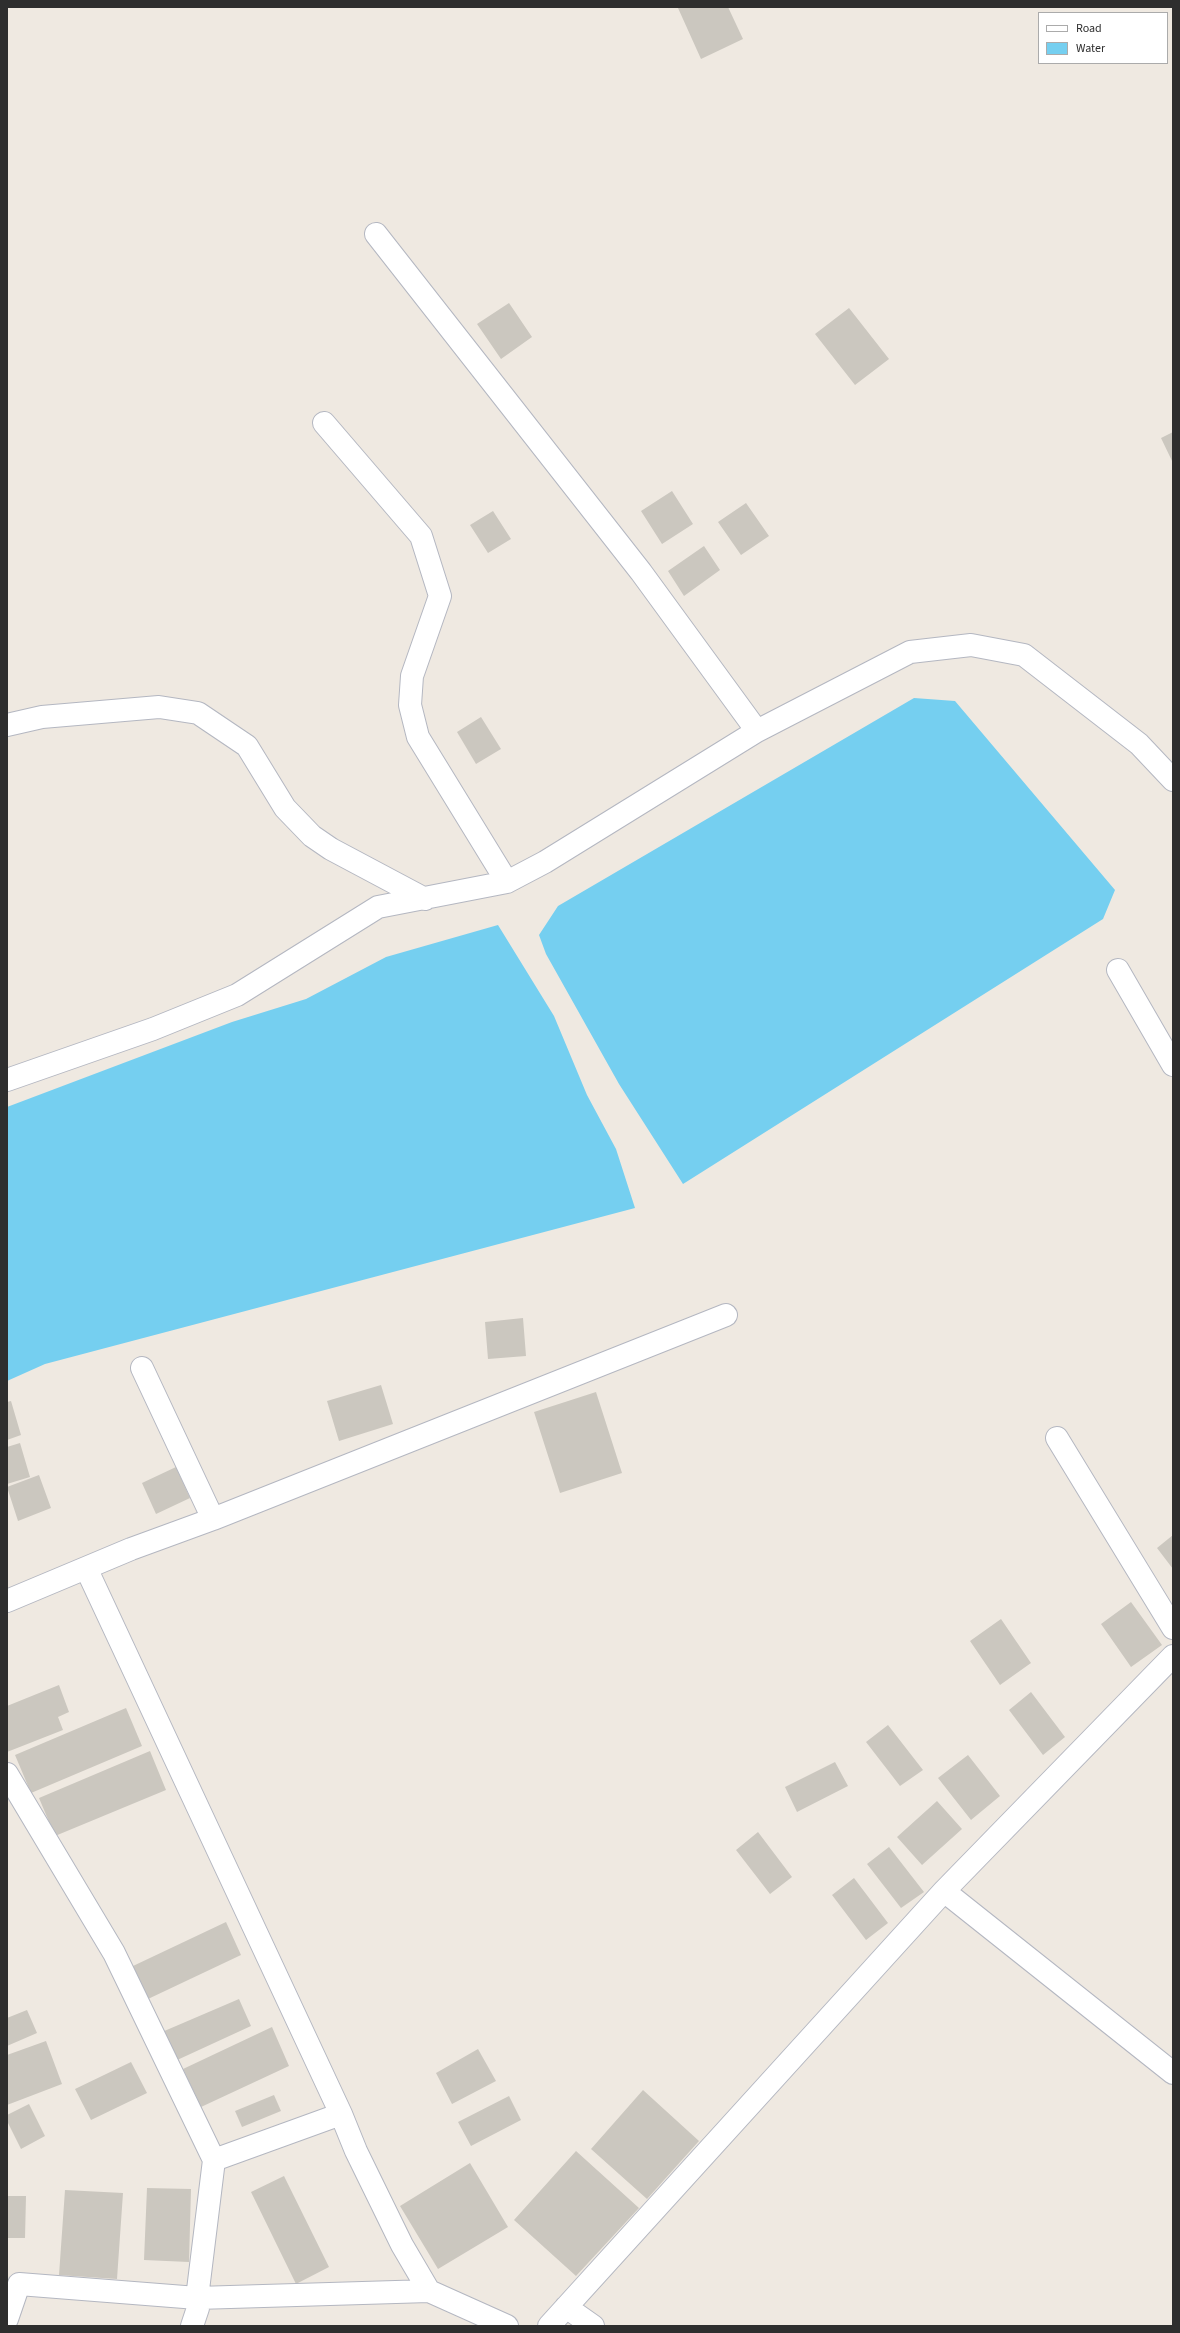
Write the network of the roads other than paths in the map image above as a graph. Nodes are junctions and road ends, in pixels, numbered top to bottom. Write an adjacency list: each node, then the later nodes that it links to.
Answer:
1 (376, 234): 4 (street)
2 (324, 423): 6 (street)
3 (7, 725): 7 (street)
4 (757, 732): 5 (street); 6 (street)
5 (1173, 780)
6 (507, 882): 7 (street)
7 (424, 899): 10 (street)
8 (1118, 970): 9 (street)
9 (1173, 1065)
10 (7, 1080)
11 (726, 1315): 14 (street)
12 (142, 1368): 14 (street)
13 (1057, 1438): 17 (street)
14 (214, 1519): 15 (street)
15 (87, 1570): 16 (street); 22 (street)
16 (7, 1601)
17 (1173, 1628)
18 (1173, 1656): 20 (street)
19 (7, 1774): 23 (street)
20 (944, 1891): 21 (street); 27 (street)
21 (1173, 2073)
22 (341, 2114): 23 (street); 25 (street)
23 (214, 2160): 26 (street)
24 (13, 2283): 26 (street); 28 (street)
25 (429, 2291): 26 (street); 30 (street)
26 (197, 2298): 29 (street)
27 (566, 2307): 31 (street); 32 (street)
28 (7, 2319)
29 (192, 2326)
30 (507, 2326)
31 (549, 2326)
32 (593, 2326)

